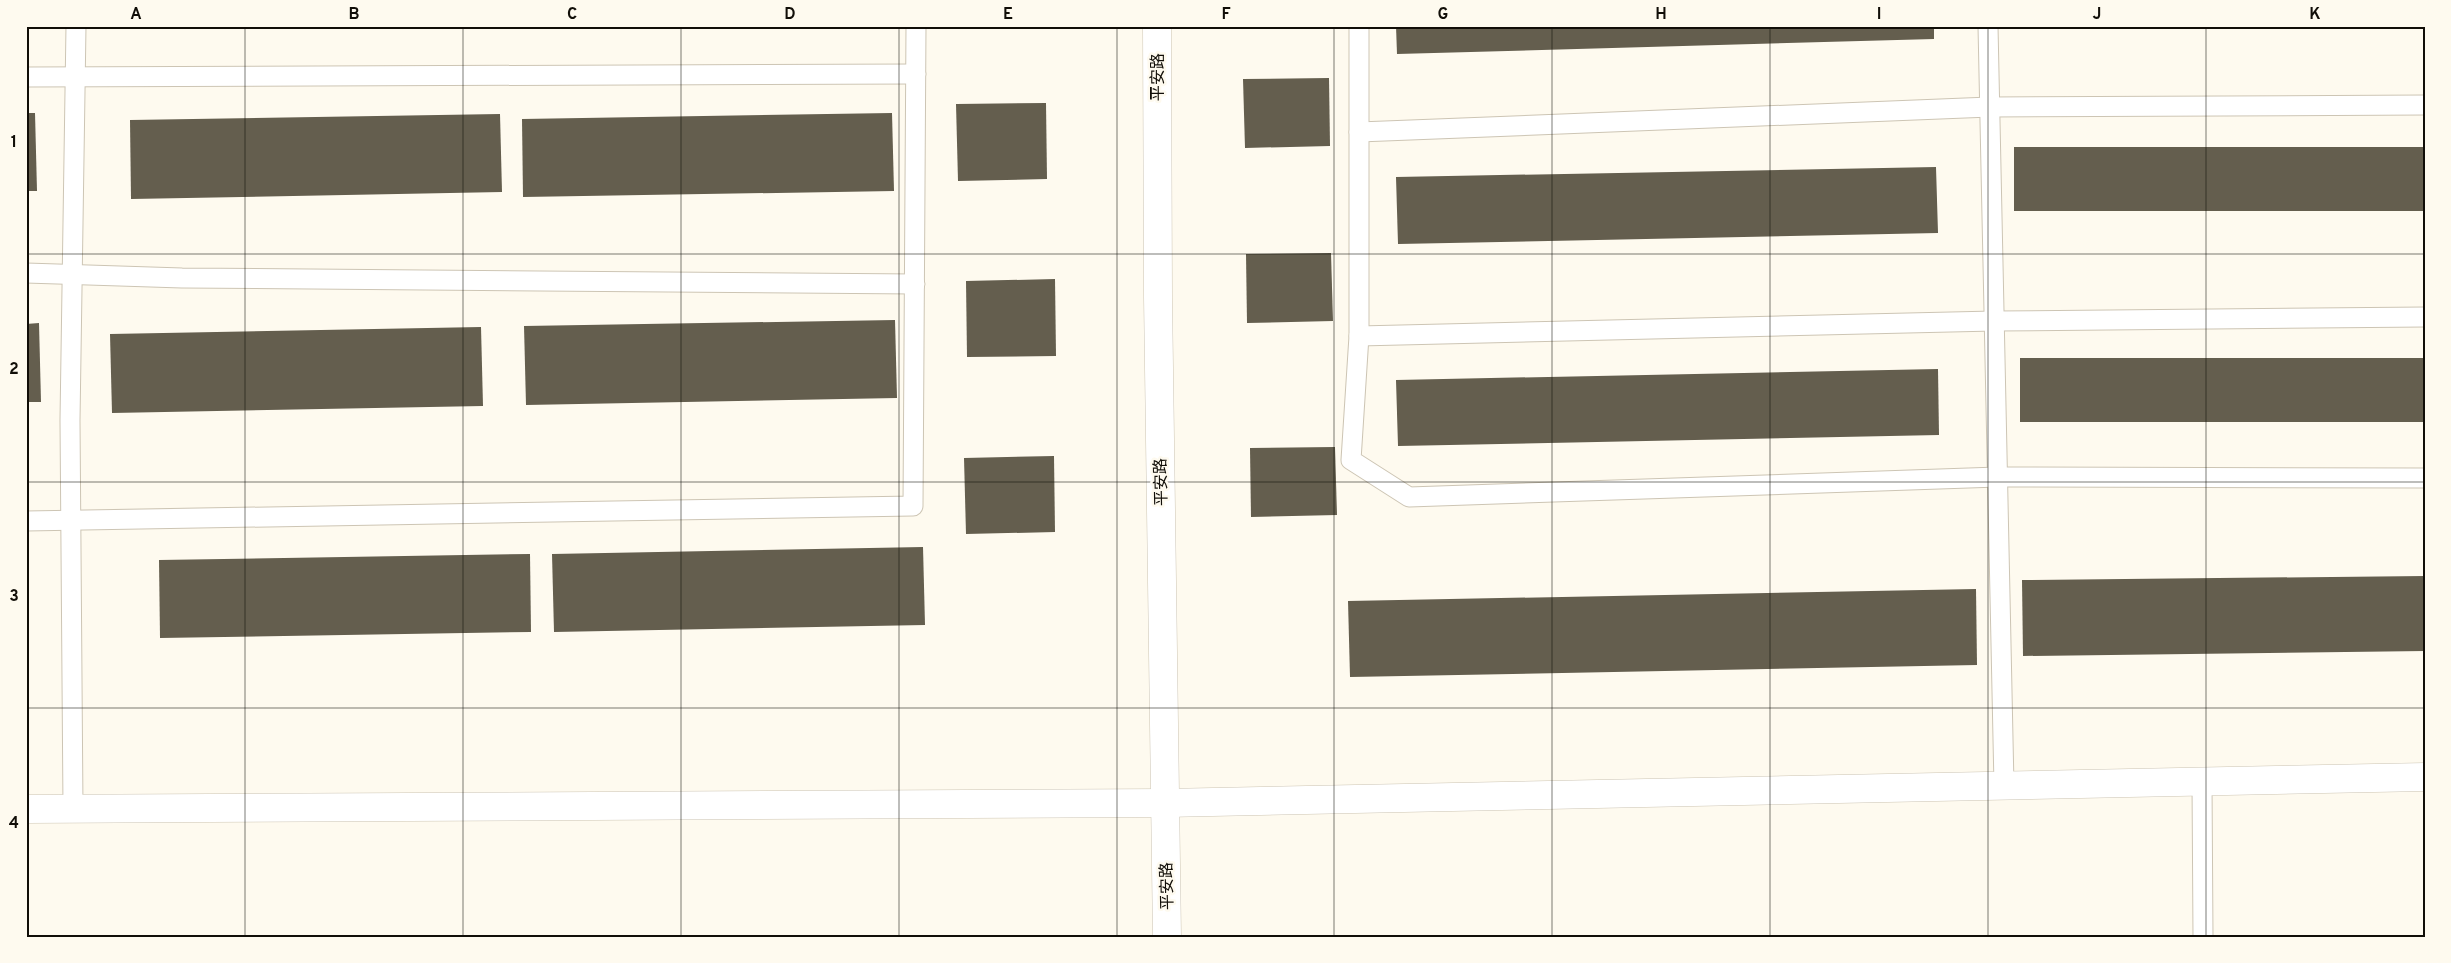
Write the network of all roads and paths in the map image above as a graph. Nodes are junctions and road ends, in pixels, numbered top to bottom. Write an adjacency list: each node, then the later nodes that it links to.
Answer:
1 (76, 26): 7 (lane)
2 (916, 26): 6 (lane)
3 (1157, 26): 25 (street, 平安路)
4 (1359, 26): 11 (lane)
5 (1988, 26): 10 (lane)
6 (916, 74): 7 (lane); 14 (lane)
7 (75, 76): 8 (lane); 13 (lane)
8 (26, 77)
9 (2425, 105): 10 (lane)
10 (1990, 107): 11 (lane); 16 (lane)
11 (1359, 132): 17 (lane)
12 (26, 273): 13 (lane)
13 (72, 273): 14 (lane); 21 (lane)
14 (915, 284): 21 (lane)
15 (2425, 317): 16 (lane)
16 (1994, 321): 17 (lane); 18 (lane)
17 (1359, 336): 18 (lane)
18 (1998, 477): 19 (lane); 24 (lane)
19 (2425, 478)
20 (26, 521): 21 (lane)
21 (71, 521): 26 (lane)
22 (2425, 777): 23 (street)
23 (2202, 782): 24 (street); 29 (lane)
24 (2004, 786): 25 (street)
25 (1165, 802): 26 (street); 28 (street, 平安路)
26 (73, 808): 27 (street)
27 (26, 809)
28 (1167, 937)
29 (2203, 937)

